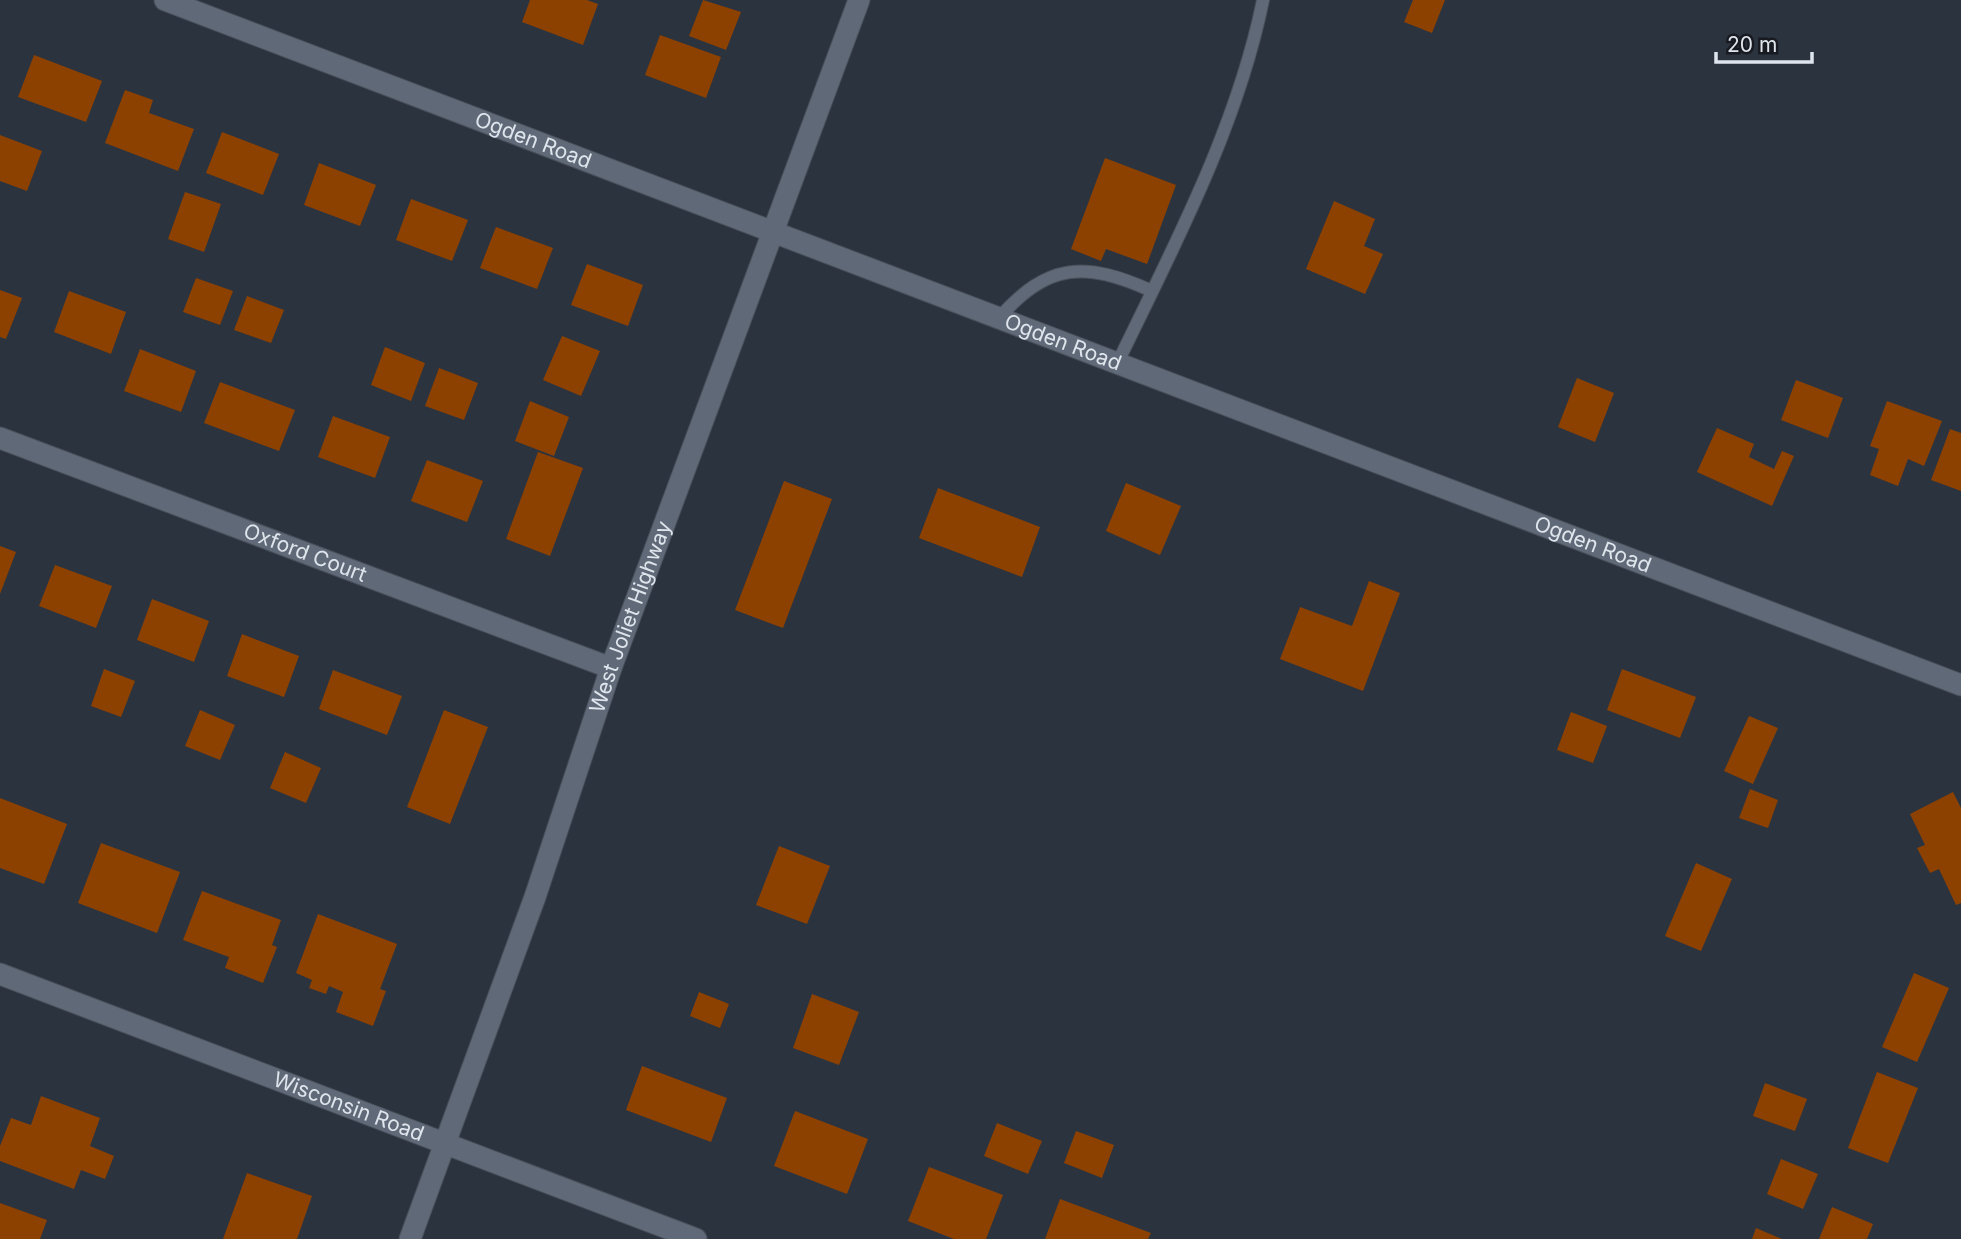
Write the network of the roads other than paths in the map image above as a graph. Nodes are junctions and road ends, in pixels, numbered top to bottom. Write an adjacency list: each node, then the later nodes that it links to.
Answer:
1 (165, 0): 4 (street, Ogden Road)
2 (859, 0): 4 (street, West Joliet Highway)
3 (1263, 0): 5 (lane)
4 (771, 232): 6 (street, Ogden Road); 9 (street, West Joliet Highway)
5 (1152, 291): 6 (lane); 7 (lane)
6 (998, 319): 7 (street, Ogden Road)
7 (1117, 364): 10 (street, Ogden Road)
8 (0, 438): 9 (street, Oxford Court)
9 (611, 668): 12 (street, West Joliet Highway)
10 (1961, 685)
11 (0, 974): 12 (street, Wisconsin Road)
12 (445, 1141): 13 (street, West Joliet Highway); 14 (street, Wisconsin Road)
13 (410, 1239)
14 (696, 1239)

